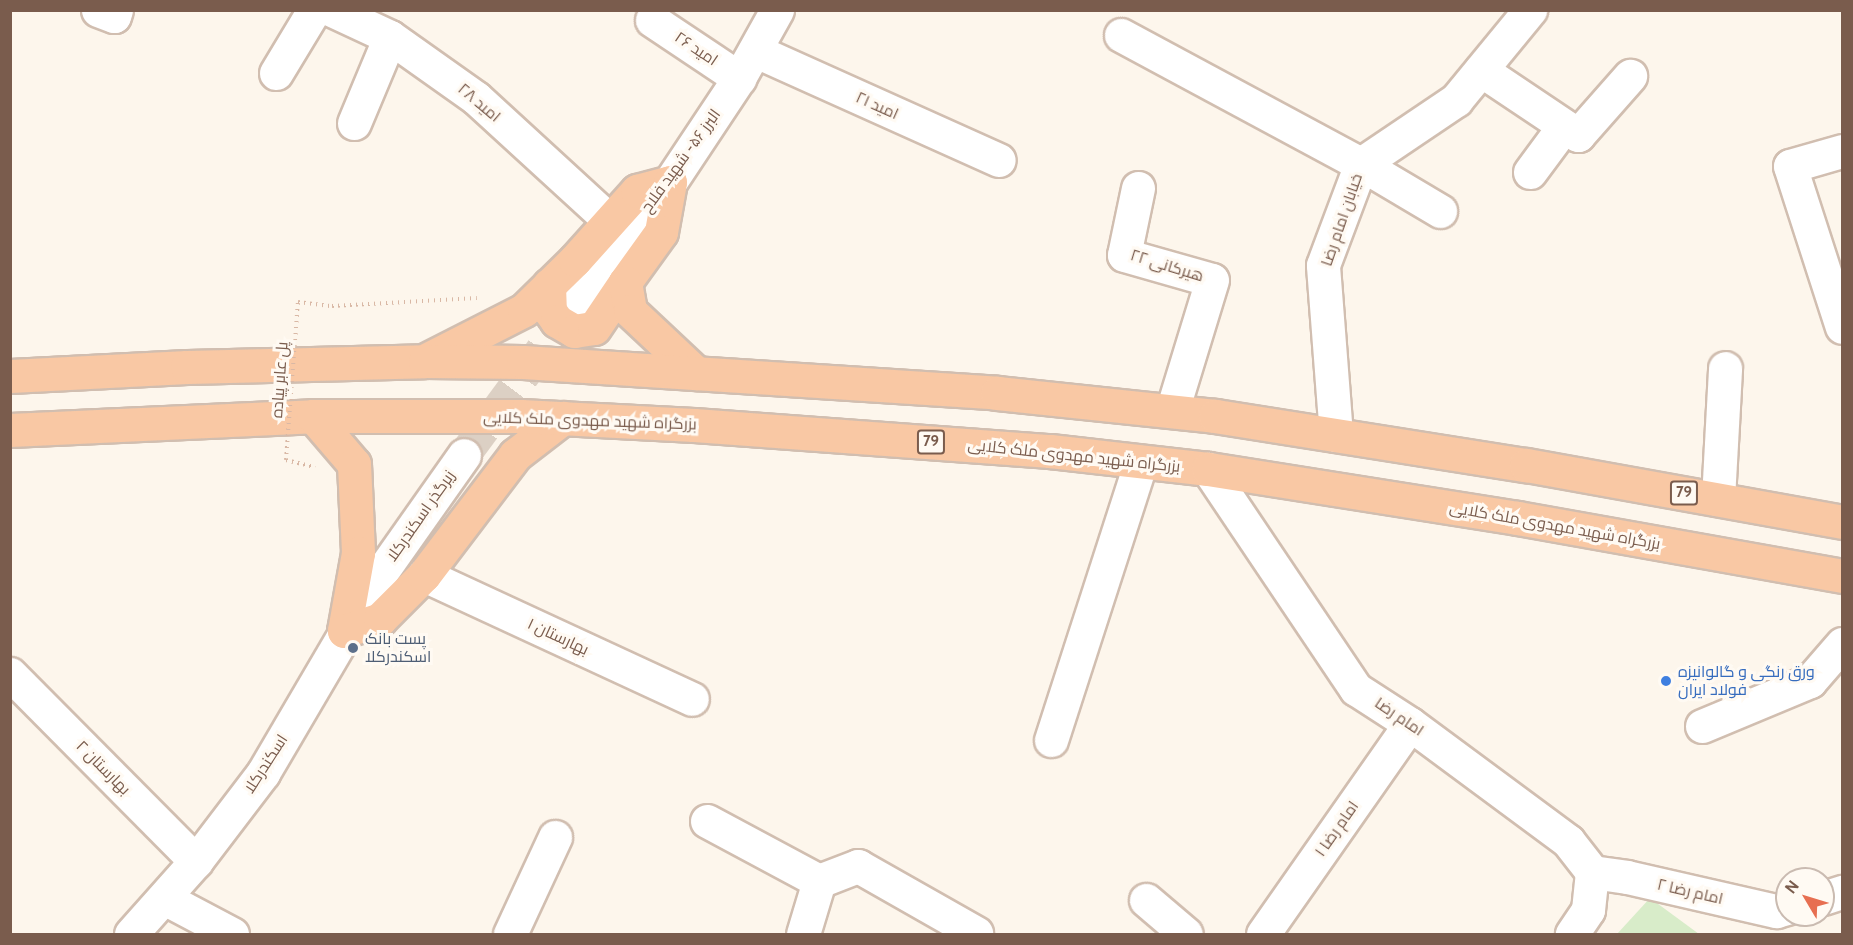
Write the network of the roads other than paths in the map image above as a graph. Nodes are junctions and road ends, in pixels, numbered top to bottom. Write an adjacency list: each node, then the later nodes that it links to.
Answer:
1 (98, 10): 2 (street)
2 (116, 10)
3 (314, 10): 12 (street)
4 (332, 10): 9 (street, امید ۲۸)
5 (777, 10): 10 (street, البرز ۵۶- شهید فلاح)
6 (1530, 10): 11 (street, خیابان امام رضا)
7 (652, 20): 10 (street, امید ۲۶)
8 (1121, 35): 18 (street)
9 (390, 37): 14 (street); 23 (street, امید ۲۸)
10 (747, 65): 17 (street, امید ۲۱); 20 (street, البرز ۵۶- شهید فلاح)
11 (1481, 70): 15 (street); 18 (street, خیابان امام رضا)
12 (276, 73)
13 (1630, 76): 15 (street)
14 (354, 123)
15 (1564, 126): 19 (street)
16 (1842, 151): 27 (street)
17 (999, 160)
18 (1361, 164): 22 (street); 36 (street, خیابان امام رضا)
19 (1530, 172)
20 (670, 182): 23 (highway); 24 (highway); 26 (street, البرز ۵۶- شهید فلاح)
21 (1138, 188): 32 (street, هیرکانی ۲۲)
22 (1440, 211)
23 (609, 220): 25 (highway)
24 (625, 282): 25 (highway); 30 (highway)
25 (549, 285): 28 (highway)
26 (575, 305)
27 (1842, 327)
28 (425, 361): 30 (highway, 79); 31 (highway, 79)
29 (1725, 368): 40 (street)
30 (696, 373): 32 (highway, 79)
31 (10, 376)
32 (1172, 411): 36 (highway, 79)
33 (314, 416): 34 (highway, بزرگراه شهید مهدوی ملک کلایی / 79); 35 (highway, بزرگراه شهید مهدوی ملک کلایی / 79); 45 (highway)
34 (563, 418): 38 (highway, بزرگراه شهید مهدوی ملک کلایی / 79); 42 (highway)
35 (10, 430)
36 (1336, 435): 40 (highway, 79)
37 (464, 455): 44 (street, زیرگذر اسکندرکلا)
38 (1141, 462): 39 (highway, بزرگراه شهید مهدوی ملک کلایی / 79); 51 (street)
39 (1208, 469): 43 (highway, بزرگراه شهید مهدوی ملک کلایی / 79); 49 (street, امام رضا)
40 (1718, 500): 41 (highway, 79)
41 (1842, 522)
42 (424, 575): 45 (highway); 48 (street, بهارستان ۱)
43 (1842, 576)
44 (378, 577): 45 (street, اسکندرکلا)
45 (344, 632): 54 (street, اسکندرکلا)
46 (1842, 644): 50 (street)
47 (10, 674): 54 (street, بهارستان ۲)
48 (692, 699)
49 (1410, 724): 55 (street, امام رضا); 66 (street, امام رضا ۱)
50 (1702, 726)
51 (1051, 740)
52 (706, 821): 56 (street)
53 (555, 837): 63 (street)
54 (196, 861): 57 (street, اسکندرکلا)
55 (1592, 872): 59 (street, امام رضا ۲); 67 (street)
56 (819, 881): 60 (street); 64 (street)
57 (164, 898): 61 (street, اسکندرکلا); 62 (street)
58 (1146, 900): 65 (street)
59 (1775, 912)
60 (976, 933)
61 (131, 934)
62 (232, 934)
63 (510, 934)
64 (803, 934)
65 (1186, 934)
66 (1263, 934)
67 (1572, 934)

